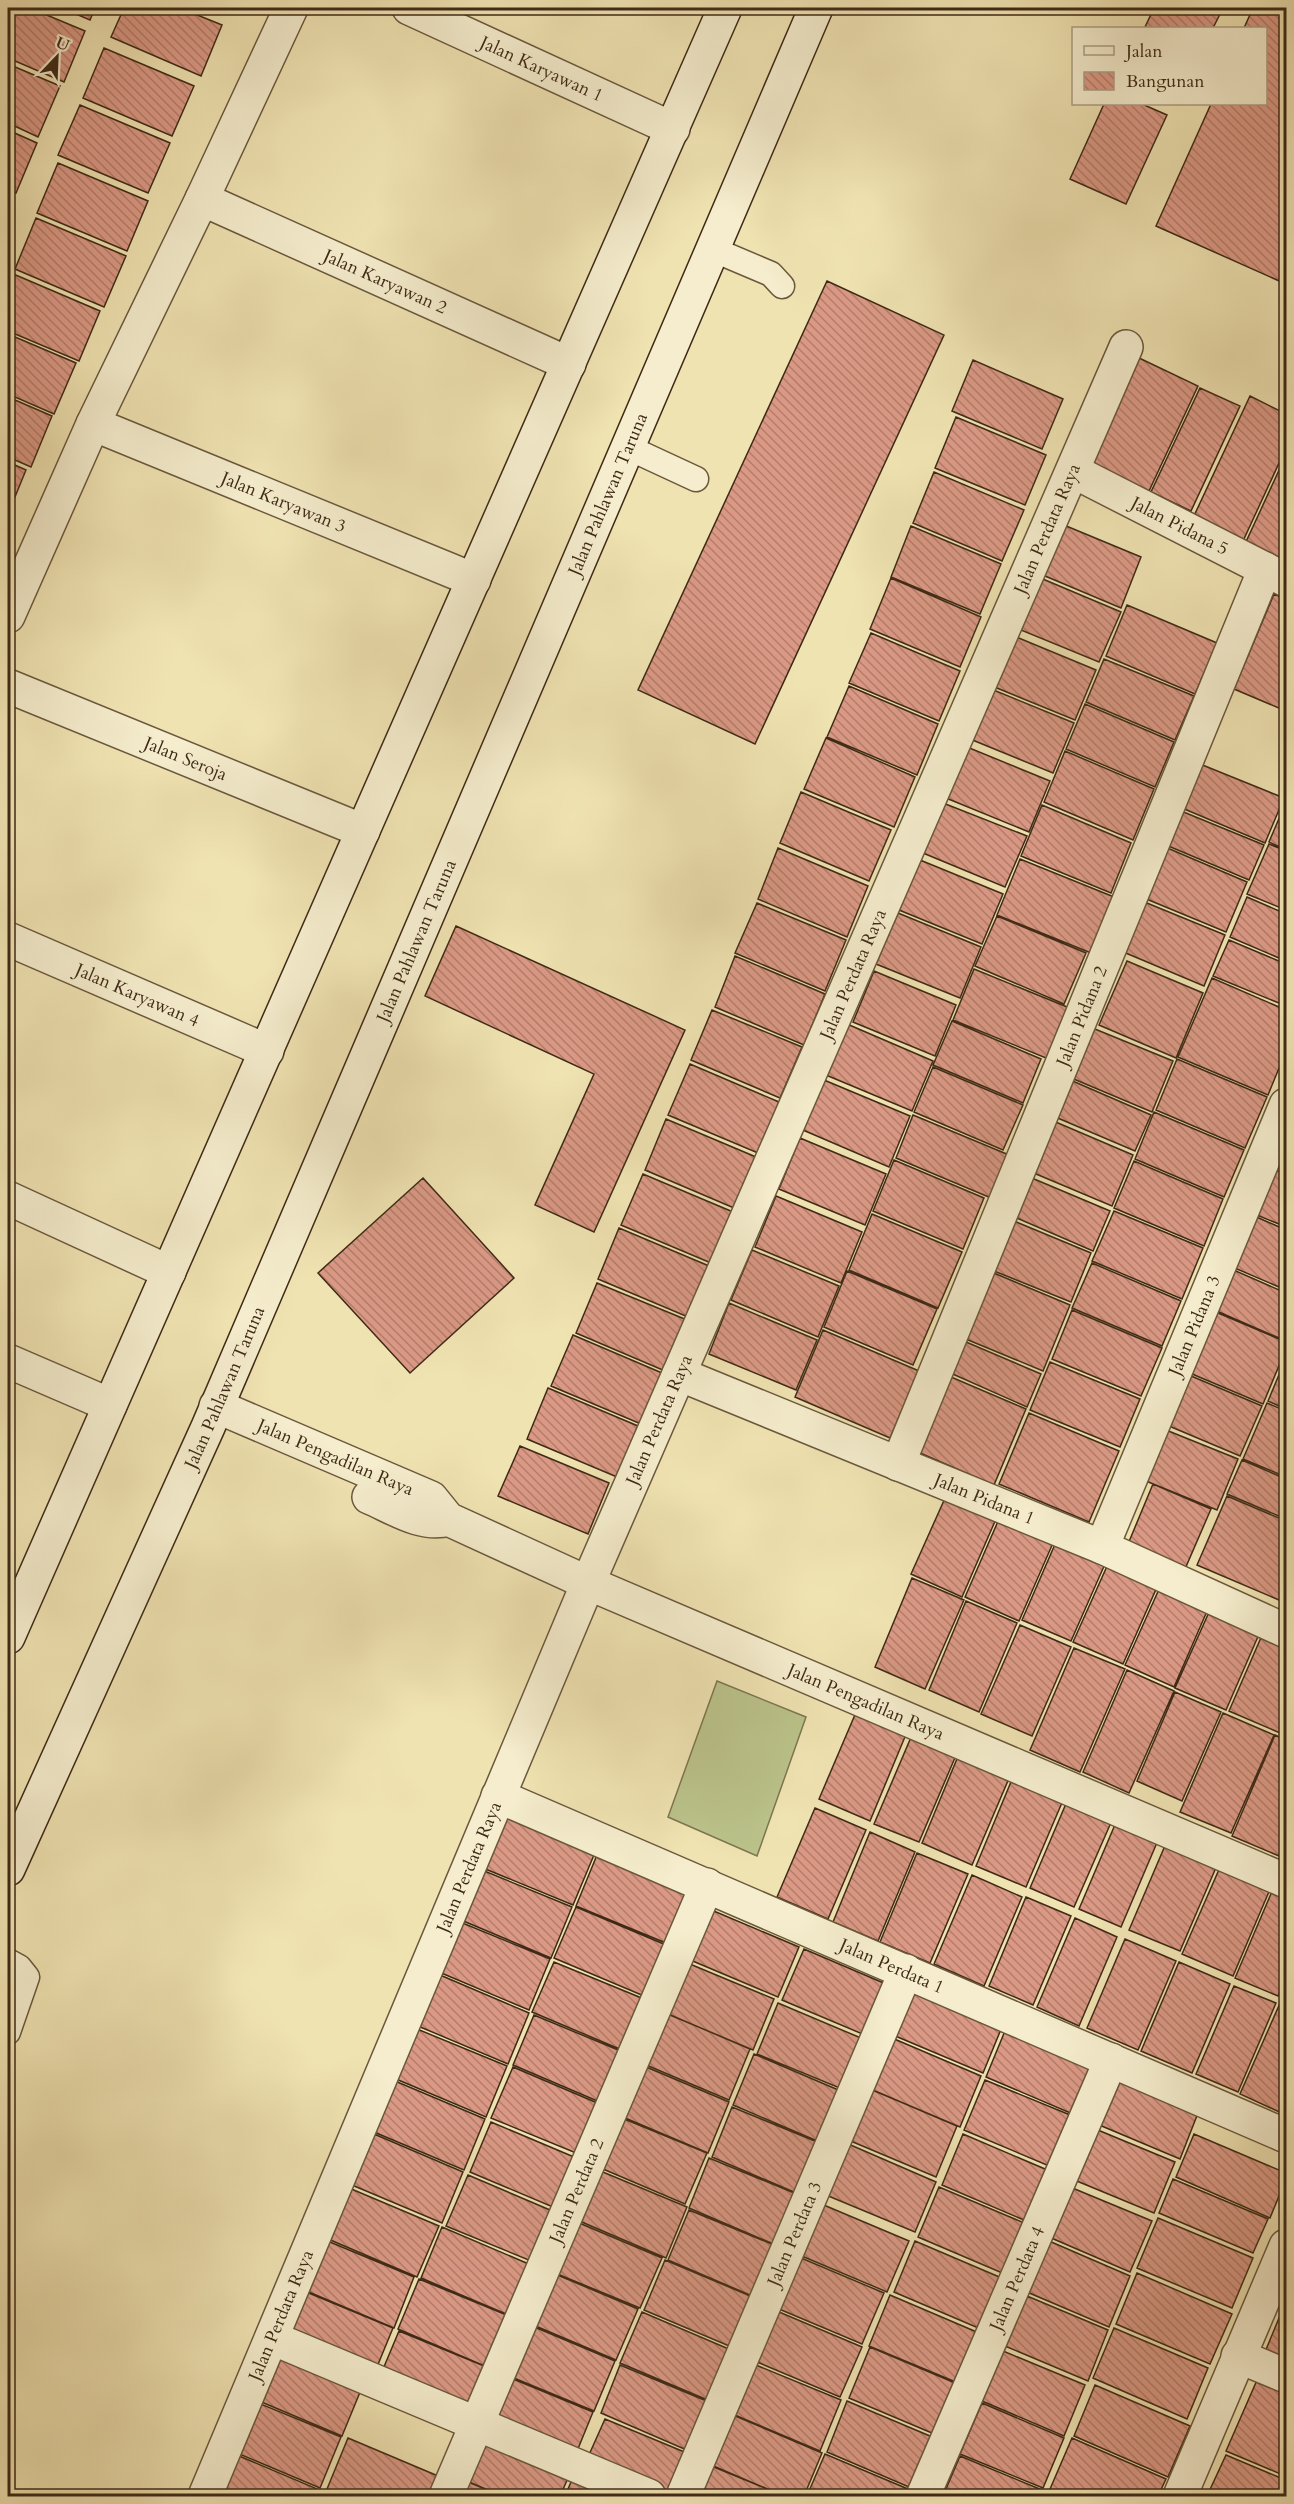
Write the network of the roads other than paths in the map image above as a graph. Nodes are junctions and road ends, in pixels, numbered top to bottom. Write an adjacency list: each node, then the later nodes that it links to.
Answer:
1 (291, 8): 6 (street)
2 (409, 8): 5 (street, Jalan Karyawan 1)
3 (725, 8): 5 (street)
4 (816, 8): 7 (street, Jalan Pahlawan Taruna)
5 (673, 129): 10 (street)
6 (202, 199): 10 (street, Jalan Karyawan 2); 11 (street)
7 (712, 249): 8 (lane); 12 (street, Jalan Pahlawan Taruna)
8 (782, 286)
9 (1126, 347): 13 (street, Jalan Perdata Raya)
10 (569, 364): 16 (street)
11 (93, 424): 16 (street, Jalan Karyawan 3); 17 (street)
12 (627, 447): 14 (lane); 28 (street, Jalan Pahlawan Taruna)
13 (1072, 471): 15 (street, Jalan Pidana 5); 26 (street, Jalan Perdata Raya)
14 (696, 479)
15 (1276, 574): 29 (street, Jalan Pidana 2)
16 (474, 580): 19 (street)
17 (8, 616)
18 (8, 686): 19 (street, Jalan Seroja)
19 (363, 831): 21 (street)
20 (8, 939): 21 (street, Jalan Karyawan 4)
21 (267, 1051): 24 (street)
22 (1287, 1105): 30 (street, Jalan Pidana 3)
23 (8, 1198): 24 (street)
24 (169, 1272): 27 (street)
25 (8, 1361): 27 (street)
26 (679, 1374): 29 (street, Jalan Pidana 1); 31 (street, Jalan Perdata Raya)
27 (110, 1405): 33 (street)
28 (212, 1417): 31 (street, Jalan Pengadilan Raya); 35 (street, Jalan Pahlawan Taruna)
29 (898, 1464): 30 (street, Jalan Pidana 1)
30 (1102, 1547): 32 (street, Jalan Pidana 1)
31 (588, 1583): 34 (street, Jalan Perdata Raya); 36 (street, Jalan Pengadilan Raya)
32 (1287, 1631)
33 (8, 1637)
34 (498, 1796): 37 (street, Jalan Perdata 1); 44 (street, Jalan Perdata Raya)
35 (8, 1869)
36 (1287, 1881)
37 (707, 1885): 39 (street, Jalan Perdata 1); 47 (street, Jalan Perdata 2)
38 (8, 1961): 40 (lane)
39 (906, 1971): 41 (street, Jalan Perdata 1); 51 (street, Jalan Perdata 3)
40 (8, 2032)
41 (1111, 2060): 42 (street, Jalan Perdata 1); 52 (street, Jalan Perdata 4)
42 (1287, 2136)
43 (1287, 2246): 45 (street)
44 (272, 2338): 47 (street); 48 (street, Jalan Perdata Raya)
45 (1238, 2356): 46 (street); 53 (street)
46 (1287, 2376)
47 (477, 2425): 49 (street, Jalan Perdata 2); 50 (street)
48 (205, 2496)
49 (446, 2496)
50 (650, 2496)
51 (683, 2496)
52 (923, 2496)
53 (1180, 2496)

